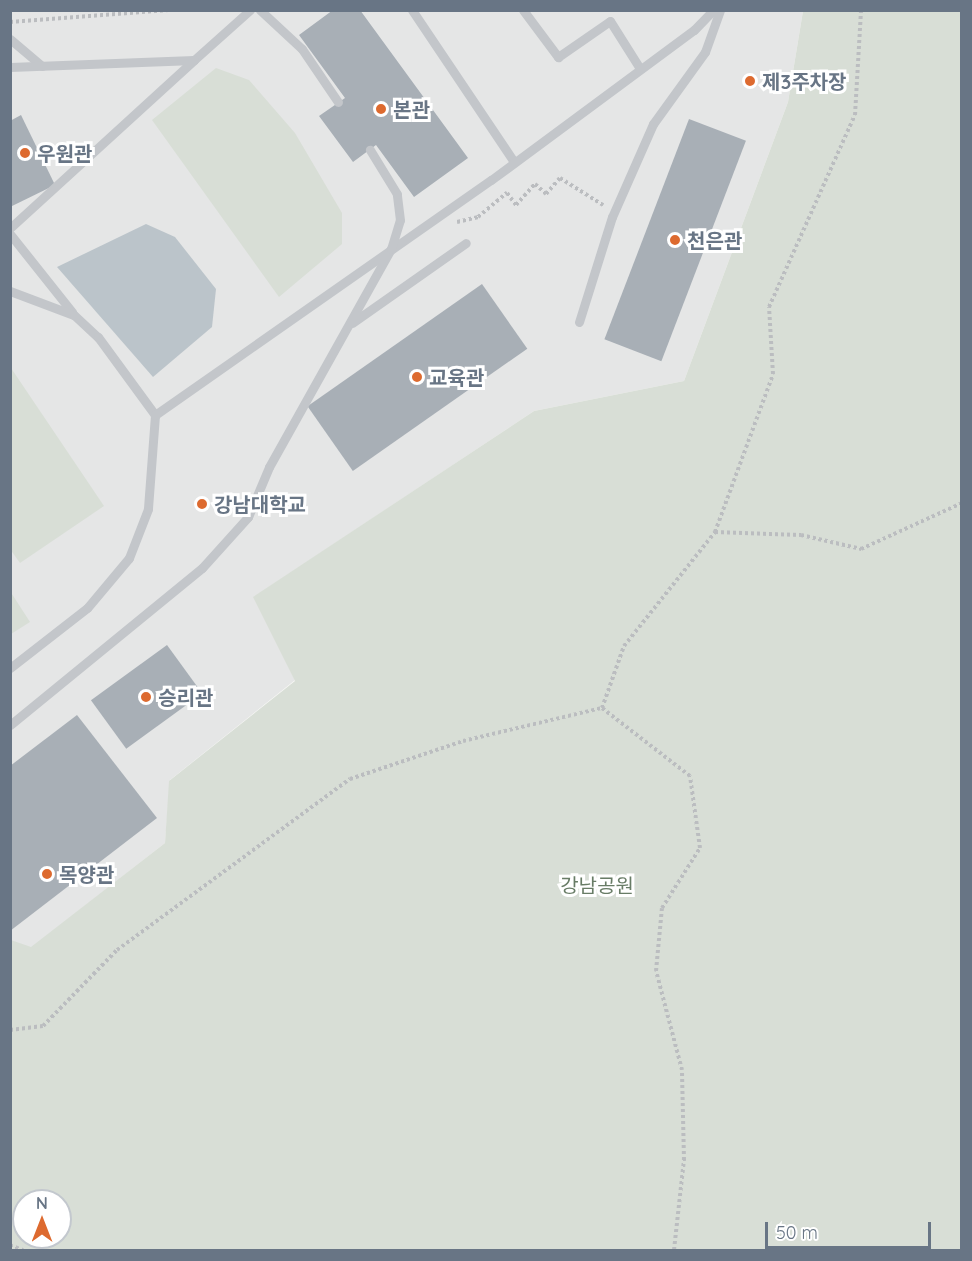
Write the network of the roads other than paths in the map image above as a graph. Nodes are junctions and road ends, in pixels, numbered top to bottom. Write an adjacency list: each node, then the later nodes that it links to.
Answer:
1 (250, 10): 8 (lane)
2 (260, 10): 12 (lane)
3 (412, 10): 14 (lane)
4 (523, 10): 11 (lane)
5 (712, 10): 11 (lane)
6 (720, 10): 21 (lane)
7 (10, 39): 9 (lane)
8 (194, 60): 9 (lane); 15 (lane)
9 (42, 66): 10 (lane)
10 (10, 67)
11 (639, 67): 14 (lane)
12 (338, 102)
13 (370, 150): 18 (lane)
14 (514, 162): 18 (lane)
15 (10, 228)
16 (10, 234): 20 (lane)
17 (466, 243): 22 (lane)
18 (391, 249): 22 (lane); 23 (lane)
19 (10, 291): 20 (lane)
20 (74, 315): 23 (lane)
21 (579, 322)
22 (350, 324): 25 (lane)
23 (155, 415): 24 (lane)
24 (10, 669)
25 (10, 725)

